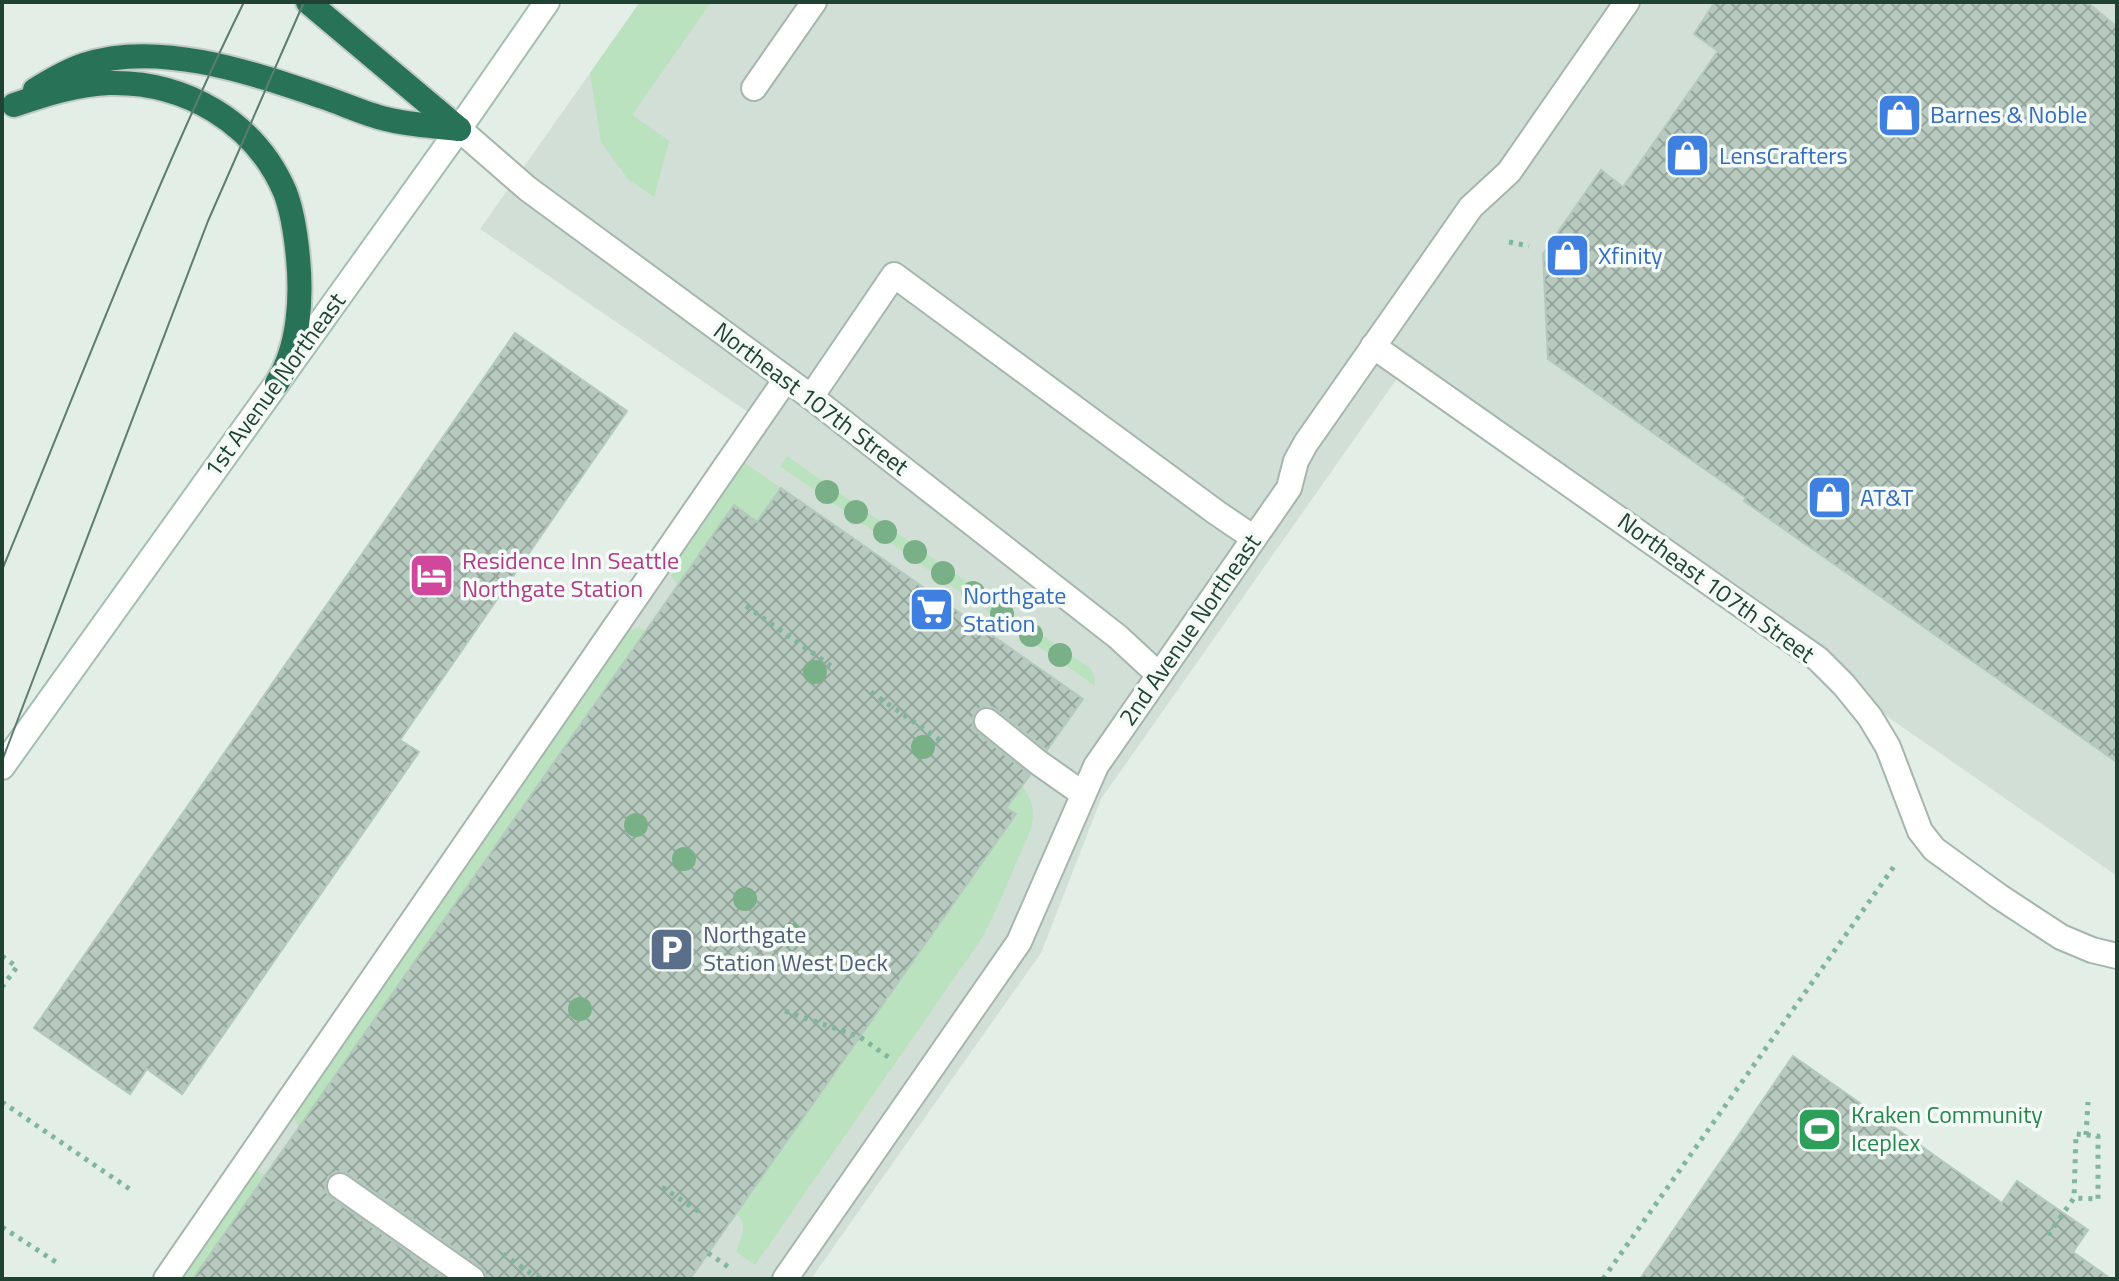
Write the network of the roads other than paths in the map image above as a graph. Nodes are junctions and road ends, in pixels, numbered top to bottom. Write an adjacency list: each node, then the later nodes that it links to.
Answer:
1 (308, 2): 7 (highway)
2 (547, 2): 7 (main road, 1st Avenue Northeast)
3 (814, 2): 5 (main road)
4 (1627, 2): 8 (main road, 2nd Avenue Northeast)
5 (754, 88)
6 (8, 110): 7 (highway); 10 (highway)
7 (459, 129): 9 (main road, Northeast 107th Street); 10 (main road, 1st Avenue Northeast)
8 (1373, 346): 12 (main road, 2nd Avenue Northeast); 17 (main road, Northeast 107th Street)
9 (786, 379): 11 (main road, Northeast 107th Street); 19 (main road)
10 (277, 383): 15 (main road, 1st Avenue Northeast)
11 (811, 397): 12 (main road); 13 (main road, Northeast 107th Street)
12 (1254, 538): 13 (main road, 2nd Avenue Northeast)
13 (1159, 675): 16 (main road, 2nd Avenue Northeast)
14 (987, 721): 16 (main road)
15 (2, 767)
16 (1083, 794): 21 (main road, 2nd Avenue Northeast)
17 (2117, 956)
18 (340, 1186): 20 (main road)
19 (166, 1279)
20 (472, 1279)
21 (785, 1279)

